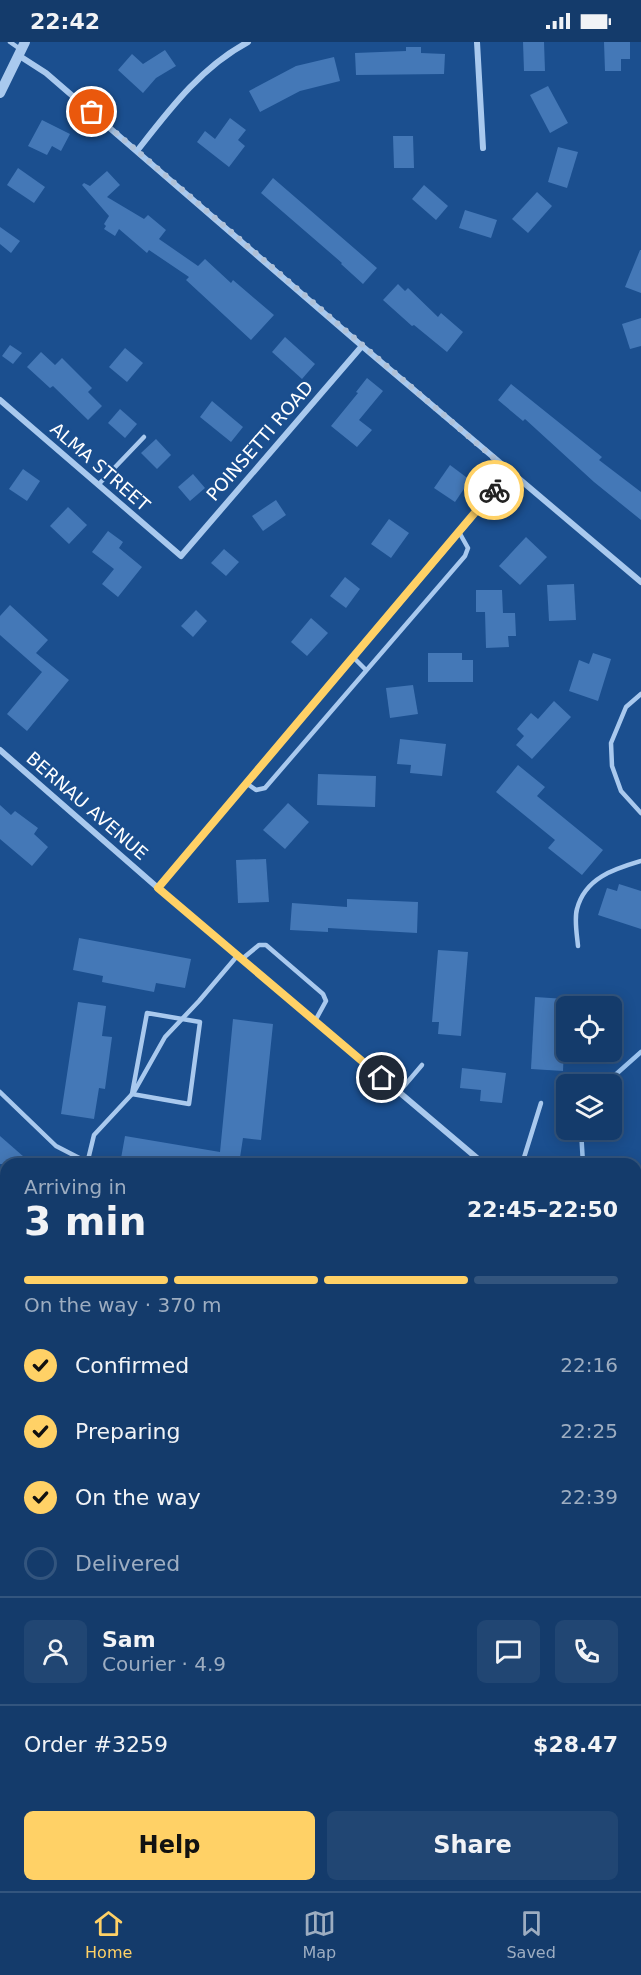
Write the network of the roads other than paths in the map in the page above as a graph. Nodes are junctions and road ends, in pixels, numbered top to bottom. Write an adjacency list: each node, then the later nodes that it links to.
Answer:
1 (10, 42): 4 (lane)
2 (248, 42): 8 (street)
3 (477, 42): 7 (street)
4 (21, 49): 5 (street); 8 (street)
5 (3, 78): 6 (street)
6 (0, 93)
7 (483, 148)
8 (137, 151): 9 (street)
9 (362, 346): 12 (street); 15 (street, POINSETTI ROAD)
10 (0, 400): 13 (street, ALMA STREET)
11 (144, 437): 13 (lane)
12 (510, 472): 14 (street); 16 (street)
13 (98, 485): 15 (street, ALMA STREET)
14 (459, 532): 17 (street); 18 (lane)
15 (181, 556)
16 (641, 582)
17 (353, 657): 18 (lane); 21 (street)
18 (366, 670): 21 (lane)
19 (641, 694): 22 (lane)
20 (0, 750): 24 (street, BERNAU AVENUE)
21 (246, 783): 24 (street)
22 (641, 813)
23 (641, 861): 25 (lane)
24 (158, 888): 26 (street, BERNAU AVENUE)
25 (578, 946)
26 (240, 957): 27 (lane); 28 (street, BERNAU AVENUE); 28 (lane)
27 (182, 1019): 32 (lane); 32 (lane); 32 (lane)
28 (315, 1021): 31 (street, BERNAU AVENUE)
29 (422, 1065): 31 (lane)
30 (0, 1092): 34 (lane)
31 (399, 1092): 36 (street, BERNAU AVENUE)
32 (132, 1094): 35 (lane)
33 (541, 1103): 37 (lane)
34 (78, 1158)
35 (88, 1158)
36 (477, 1158)
37 (524, 1158)

